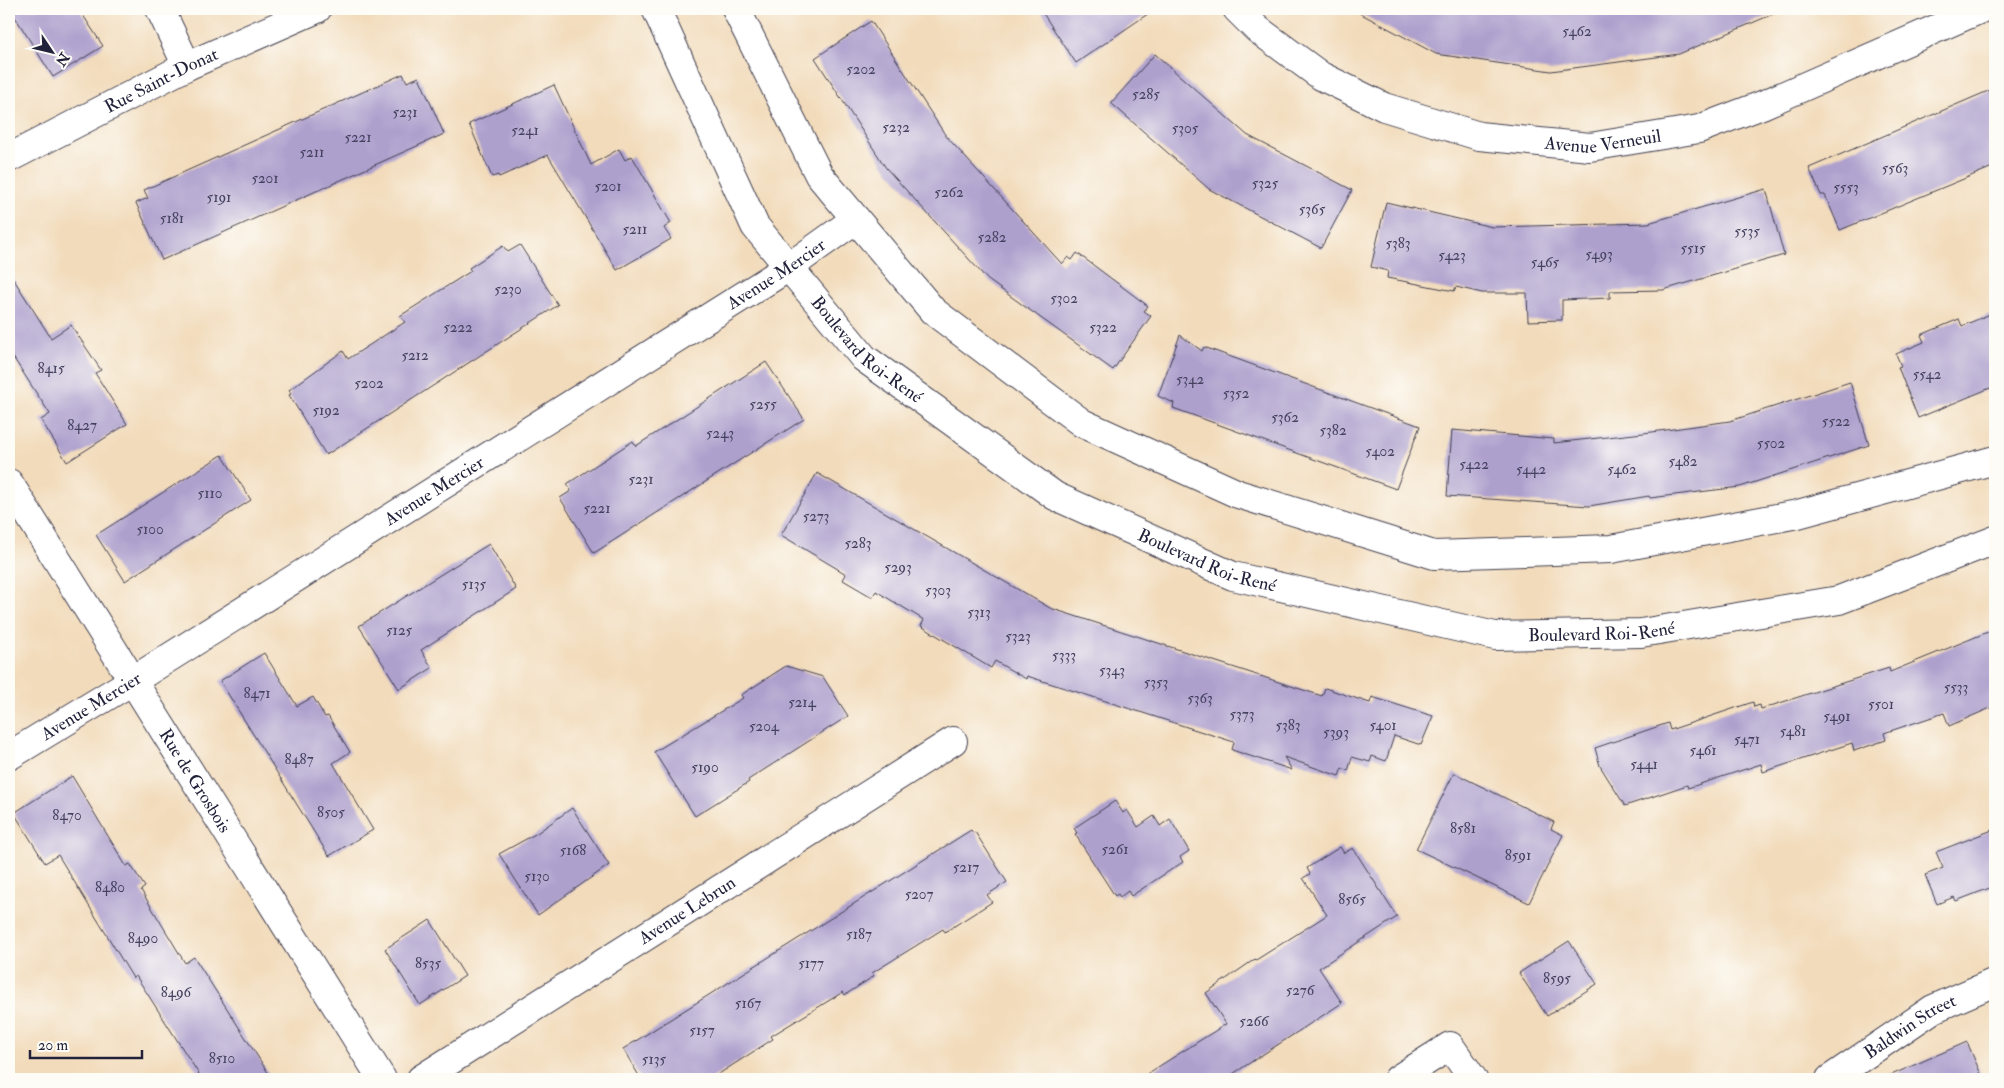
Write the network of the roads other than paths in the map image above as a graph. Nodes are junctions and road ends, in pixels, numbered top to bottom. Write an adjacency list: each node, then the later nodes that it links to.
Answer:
1 (160, 9): 7 (street)
2 (317, 9): 7 (street, Rue Saint-Donat)
3 (656, 9): 10 (street, Boulevard Roi-René)
4 (736, 9): 9 (street)
5 (1237, 9): 6 (street, Avenue Verneuil)
6 (1981, 9)
7 (187, 66): 8 (street, Rue Saint-Donat)
8 (9, 158)
9 (856, 219): 10 (street, Avenue Mercier); 11 (street)
10 (789, 267): 13 (street, Boulevard Roi-René); 14 (street, Avenue Mercier)
11 (1995, 460)
12 (9, 483): 14 (street, Rue de Grosbois)
13 (1995, 540)
14 (132, 681): 16 (street, Avenue Mercier); 18 (street, Rue de Grosbois)
15 (953, 741): 19 (street, Avenue Lebrun)
16 (9, 756)
17 (1995, 982): 22 (street, Baldwin Street)
18 (382, 1079)
19 (421, 1079)
20 (1398, 1079): 21 (street)
21 (1473, 1079)
22 (1830, 1079)

